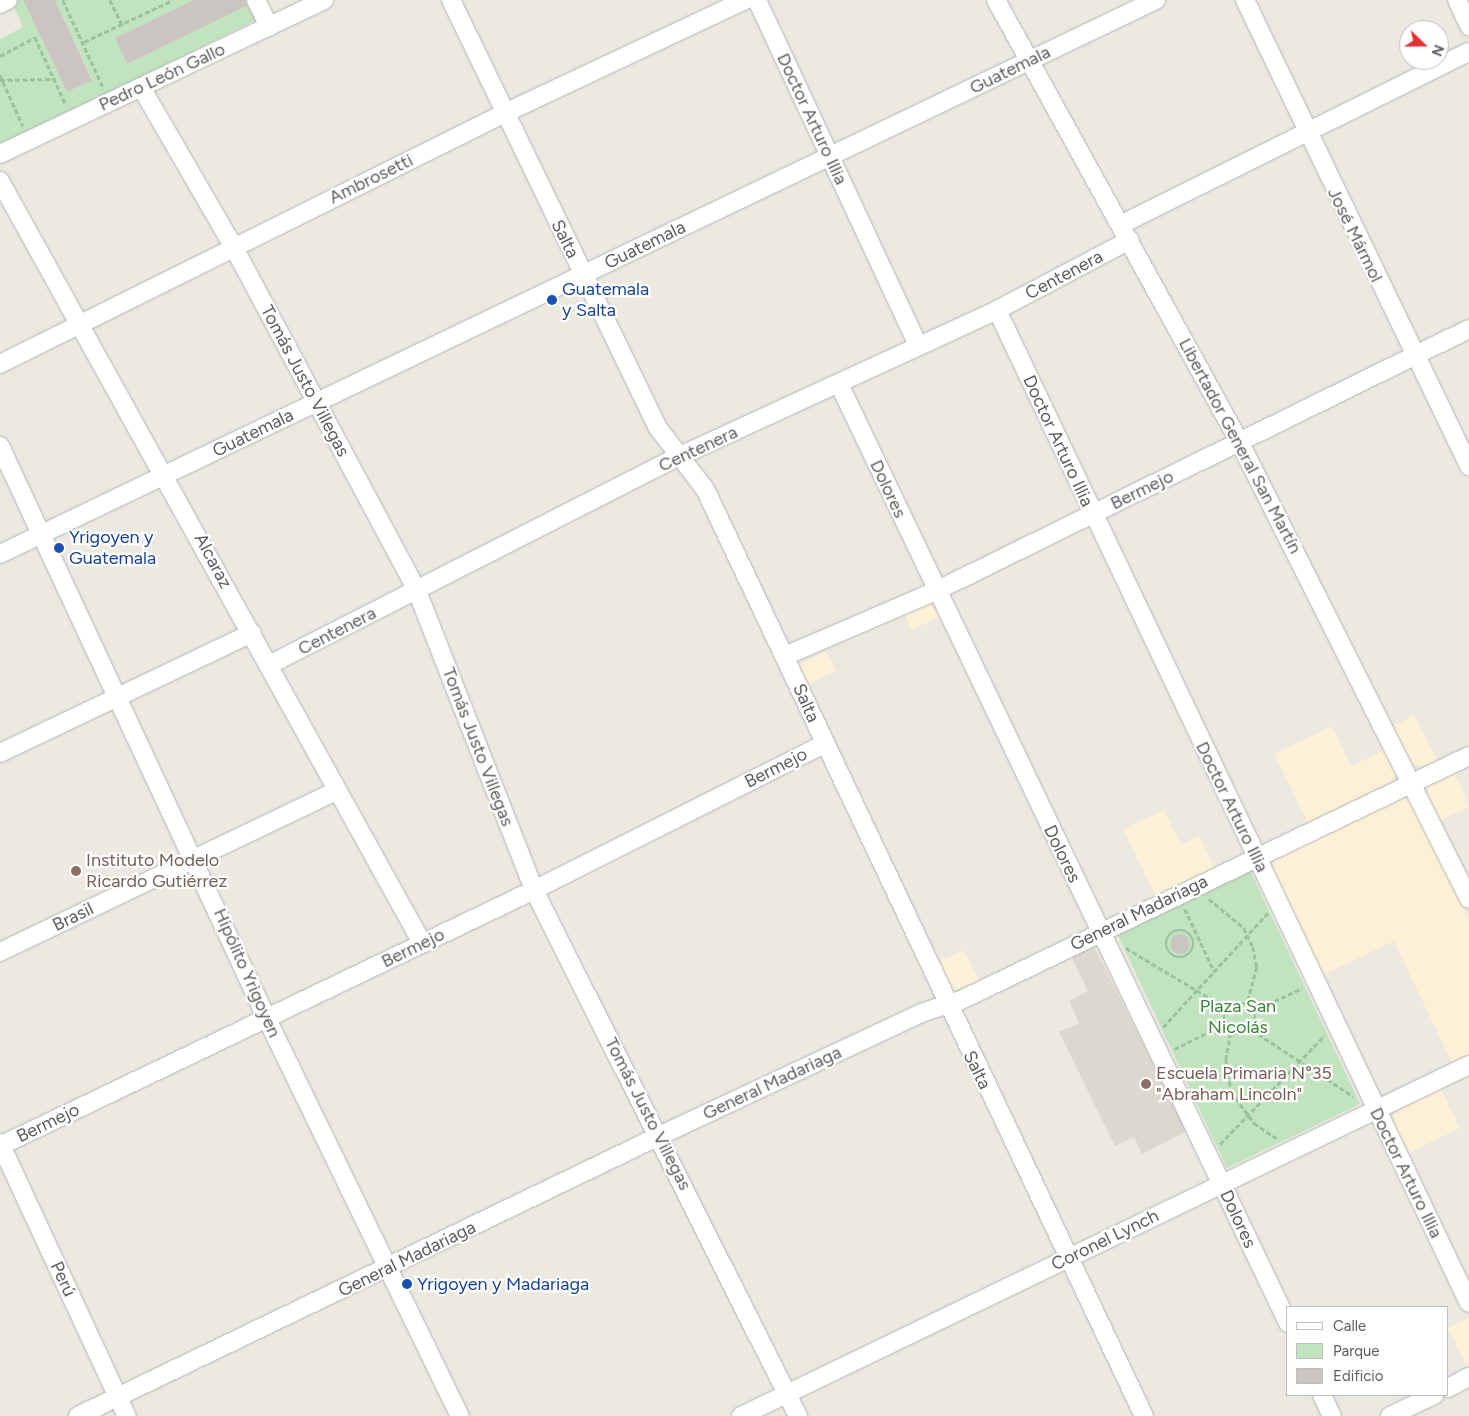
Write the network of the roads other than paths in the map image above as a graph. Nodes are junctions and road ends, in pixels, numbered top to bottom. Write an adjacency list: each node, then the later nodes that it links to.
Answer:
1 (8, 0): 11 (street)
2 (256, 0): 12 (street)
3 (324, 0): 12 (street, Pedro León Gallo)
4 (451, 0): 17 (street, Salta)
5 (745, 0): 17 (street, Ambrosetti)
6 (757, 0): 20 (street, Doctor Arturo Illia)
7 (996, 0): 15 (street, Libertador General San Martín)
8 (1156, 0): 15 (street, Guatemala)
9 (1246, 0): 18 (street, José Mármol)
10 (1457, 0): 13 (street)
11 (0, 4)
12 (269, 26): 16 (street, Pedro León Gallo)
13 (1469, 26)
14 (1469, 52): 18 (street)
15 (1031, 60): 20 (street, Guatemala); 22 (street, Libertador General San Martín)
16 (141, 87): 19 (street, Pedro León Gallo); 24 (street, Tomás Justo Villegas)
17 (504, 113): 24 (street, Ambrosetti); 25 (street, Salta)
18 (1307, 134): 22 (street); 30 (street, José Mármol)
19 (0, 154)
20 (830, 157): 25 (street, Guatemala); 29 (street, Doctor Arturo Illia)
21 (0, 182): 27 (street, Alcaraz)
22 (1122, 224): 23 (street, Libertador General San Martín)
23 (1130, 240): 26 (street, Centenera); 34 (street, Libertador General San Martín)
24 (233, 246): 27 (street, Ambrosetti); 33 (street, Tomás Justo Villegas)
25 (582, 275): 33 (street, Guatemala); 36 (street, Salta)
26 (998, 310): 29 (street, Centenera); 39 (street, Doctor Arturo Illia)
27 (79, 324): 31 (street, Ambrosetti); 38 (street, Alcaraz)
28 (1469, 329): 30 (street, Bermejo)
29 (918, 346): 32 (street, Centenera)
30 (1413, 356): 34 (street, Bermejo); 37 (street, José Mármol)
31 (0, 364)
32 (839, 384): 36 (street, Centenera); 43 (street, Dolores)
33 (316, 402): 38 (street, Guatemala); 42 (street, Tomás Justo Villegas)
34 (1240, 444): 39 (street, Bermejo); 51 (street, Libertador General San Martín)
35 (0, 446): 40 (street, Hipólito Yrigoyen)
36 (680, 456): 42 (street, Centenera); 45 (street, Salta)
37 (1469, 466)
38 (166, 475): 40 (street, Guatemala); 44 (street, Alcaraz)
39 (1092, 514): 43 (street, Bermejo); 54 (street, Doctor Arturo Illia)
40 (41, 534): 41 (street, Guatemala); 47 (street, Hipólito Yrigoyen)
41 (0, 554)
42 (417, 591): 46 (street, Centenera); 55 (street, Tomás Justo Villegas)
43 (936, 591): 45 (street, Bermejo); 57 (street, Dolores)
44 (252, 633): 46 (street, Alcaraz); 47 (street)
45 (785, 656): 48 (street, Salta)
46 (269, 665): 52 (street, Alcaraz)
47 (117, 697): 49 (street); 53 (street, Hipólito Yrigoyen)
48 (824, 744): 55 (street, Bermejo); 60 (street, Salta)
49 (0, 753)
50 (1469, 756): 51 (street, General Madariaga)
51 (1413, 783): 54 (street, General Madariaga); 56 (street, Libertador General San Martín)
52 (336, 791): 53 (street, Brasil); 58 (street, Alcaraz)
53 (195, 857): 59 (street, Brasil); 61 (street, Hipólito Yrigoyen)
54 (1256, 857): 57 (street, General Madariaga); 63 (street, Doctor Arturo Illia)
55 (534, 890): 58 (street, Bermejo); 64 (street, Tomás Justo Villegas)
56 (1469, 898)
57 (1100, 933): 60 (street, General Madariaga); 66 (street, Dolores)
58 (422, 943): 61 (street, Bermejo)
59 (0, 952)
60 (946, 1006): 64 (street, General Madariaga); 67 (street, Salta)
61 (267, 1019): 65 (street, Bermejo); 68 (street, Hipólito Yrigoyen)
62 (1469, 1064): 63 (street, Coronel Lynch)
63 (1375, 1110): 66 (street, Coronel Lynch); 69 (street, Doctor Arturo Illia)
64 (660, 1136): 68 (street, General Madariaga); 73 (street, Tomás Justo Villegas)
65 (0, 1145): 76 (street, Perú)
66 (1222, 1184): 67 (street, Coronel Lynch); 70 (street, Dolores)
67 (1068, 1257): 73 (street, Coronel Lynch); 82 (street, Salta)
68 (390, 1268): 76 (street, General Madariaga); 79 (street, Hipólito Yrigoyen)
69 (1469, 1303)
70 (1286, 1319)
71 (1469, 1377): 72 (street)
72 (1449, 1387)
73 (787, 1394): 80 (street, Coronel Lynch); 81 (street, Tomás Justo Villegas)
74 (1322, 1396): 83 (street)
75 (1432, 1396): 84 (street)
76 (118, 1397): 77 (street, General Madariaga); 78 (street, Perú)
77 (78, 1416)
78 (127, 1416)
79 (460, 1416)
80 (741, 1416)
81 (798, 1416)
82 (1144, 1416)
83 (1332, 1416)
84 (1390, 1416)

